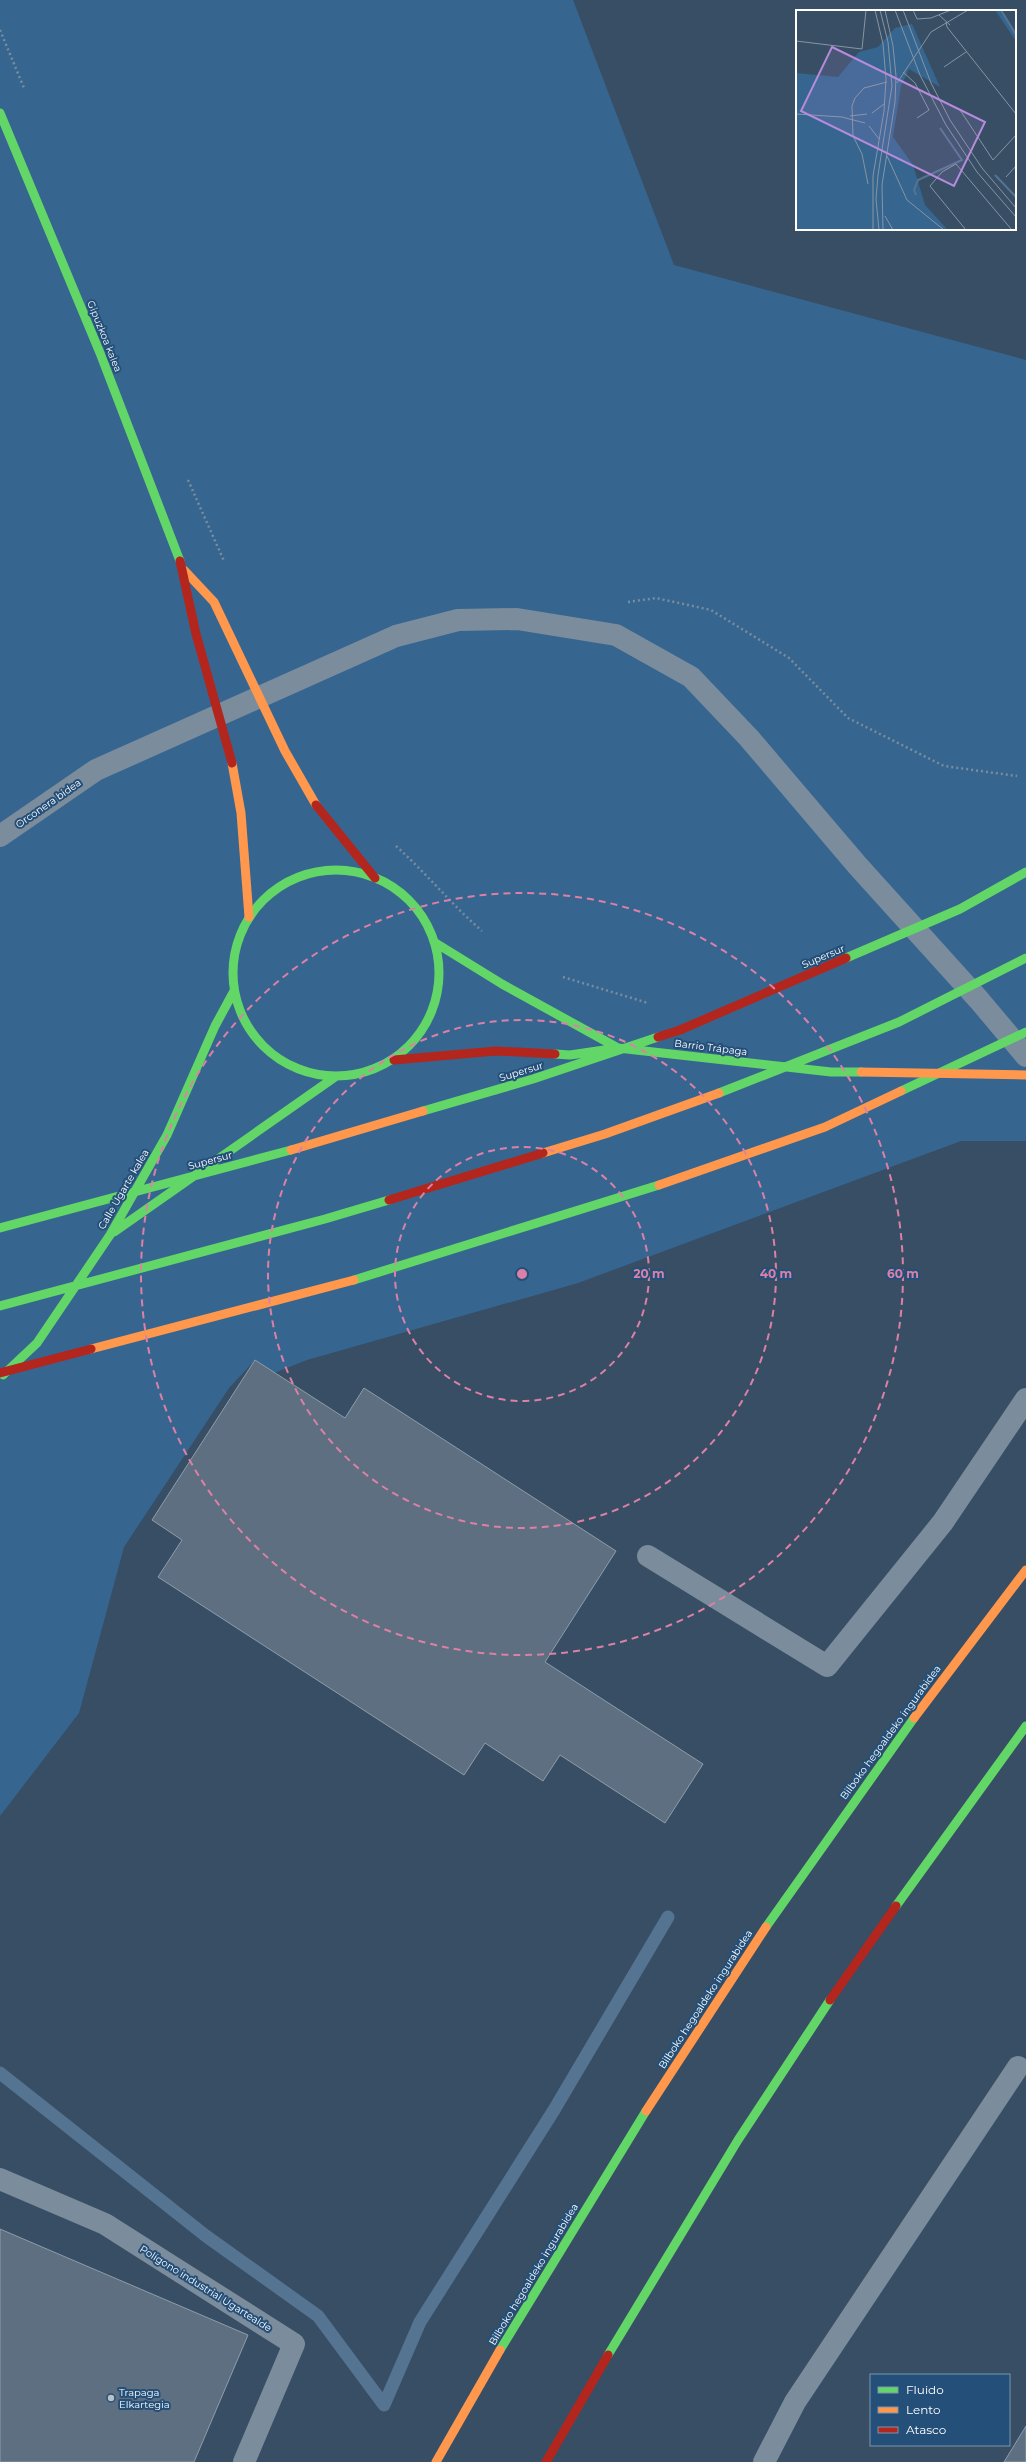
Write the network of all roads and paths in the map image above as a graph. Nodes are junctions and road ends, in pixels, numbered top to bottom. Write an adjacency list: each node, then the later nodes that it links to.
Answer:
1 (0, 30): 2 (path)
2 (25, 91)
3 (0, 113): 6 (main road, Gipuzkoa kalea)
4 (188, 478): 5 (path)
5 (227, 565)
6 (184, 570): 12 (main road); 13 (main road)
7 (625, 603): 8 (path)
8 (1017, 776)
9 (0, 836): 22 (street, Orconera bidea)
10 (390, 841): 14 (path)
11 (1026, 872): 26 (main road, Supersur)
12 (375, 878): 13 (main road); 15 (main road)
13 (249, 917): 18 (main road)
14 (484, 933)
15 (434, 942): 21 (main road); 23 (main road)
16 (1026, 958): 28 (main road)
17 (559, 976): 19 (path)
18 (234, 991): 25 (main road); 27 (main road, Calle Ugarte kalea)
19 (650, 1004)
20 (1026, 1032): 29 (main road)
21 (618, 1048): 23 (main road, Barrio Trápaga); 24 (main road, Barrio Trápaga)
22 (1026, 1056)
23 (394, 1060): 25 (main road)
24 (1026, 1075)
25 (335, 1077): 27 (main road)
26 (0, 1228)
27 (110, 1235): 30 (main road, Calle Ugarte kalea)
28 (0, 1306)
29 (0, 1373)
30 (0, 1378)
31 (1026, 1399): 32 (street)
32 (648, 1556)
33 (1026, 1570): 38 (main road, Bilboko hegoaldeko ingurabidea)
34 (1026, 1726): 39 (main road)
35 (1018, 2067): 40 (street)
36 (0, 2179): 37 (street, Polígono industrial Ugartealde)
37 (244, 2462)
38 (436, 2462)
39 (546, 2462)
40 (764, 2462)

